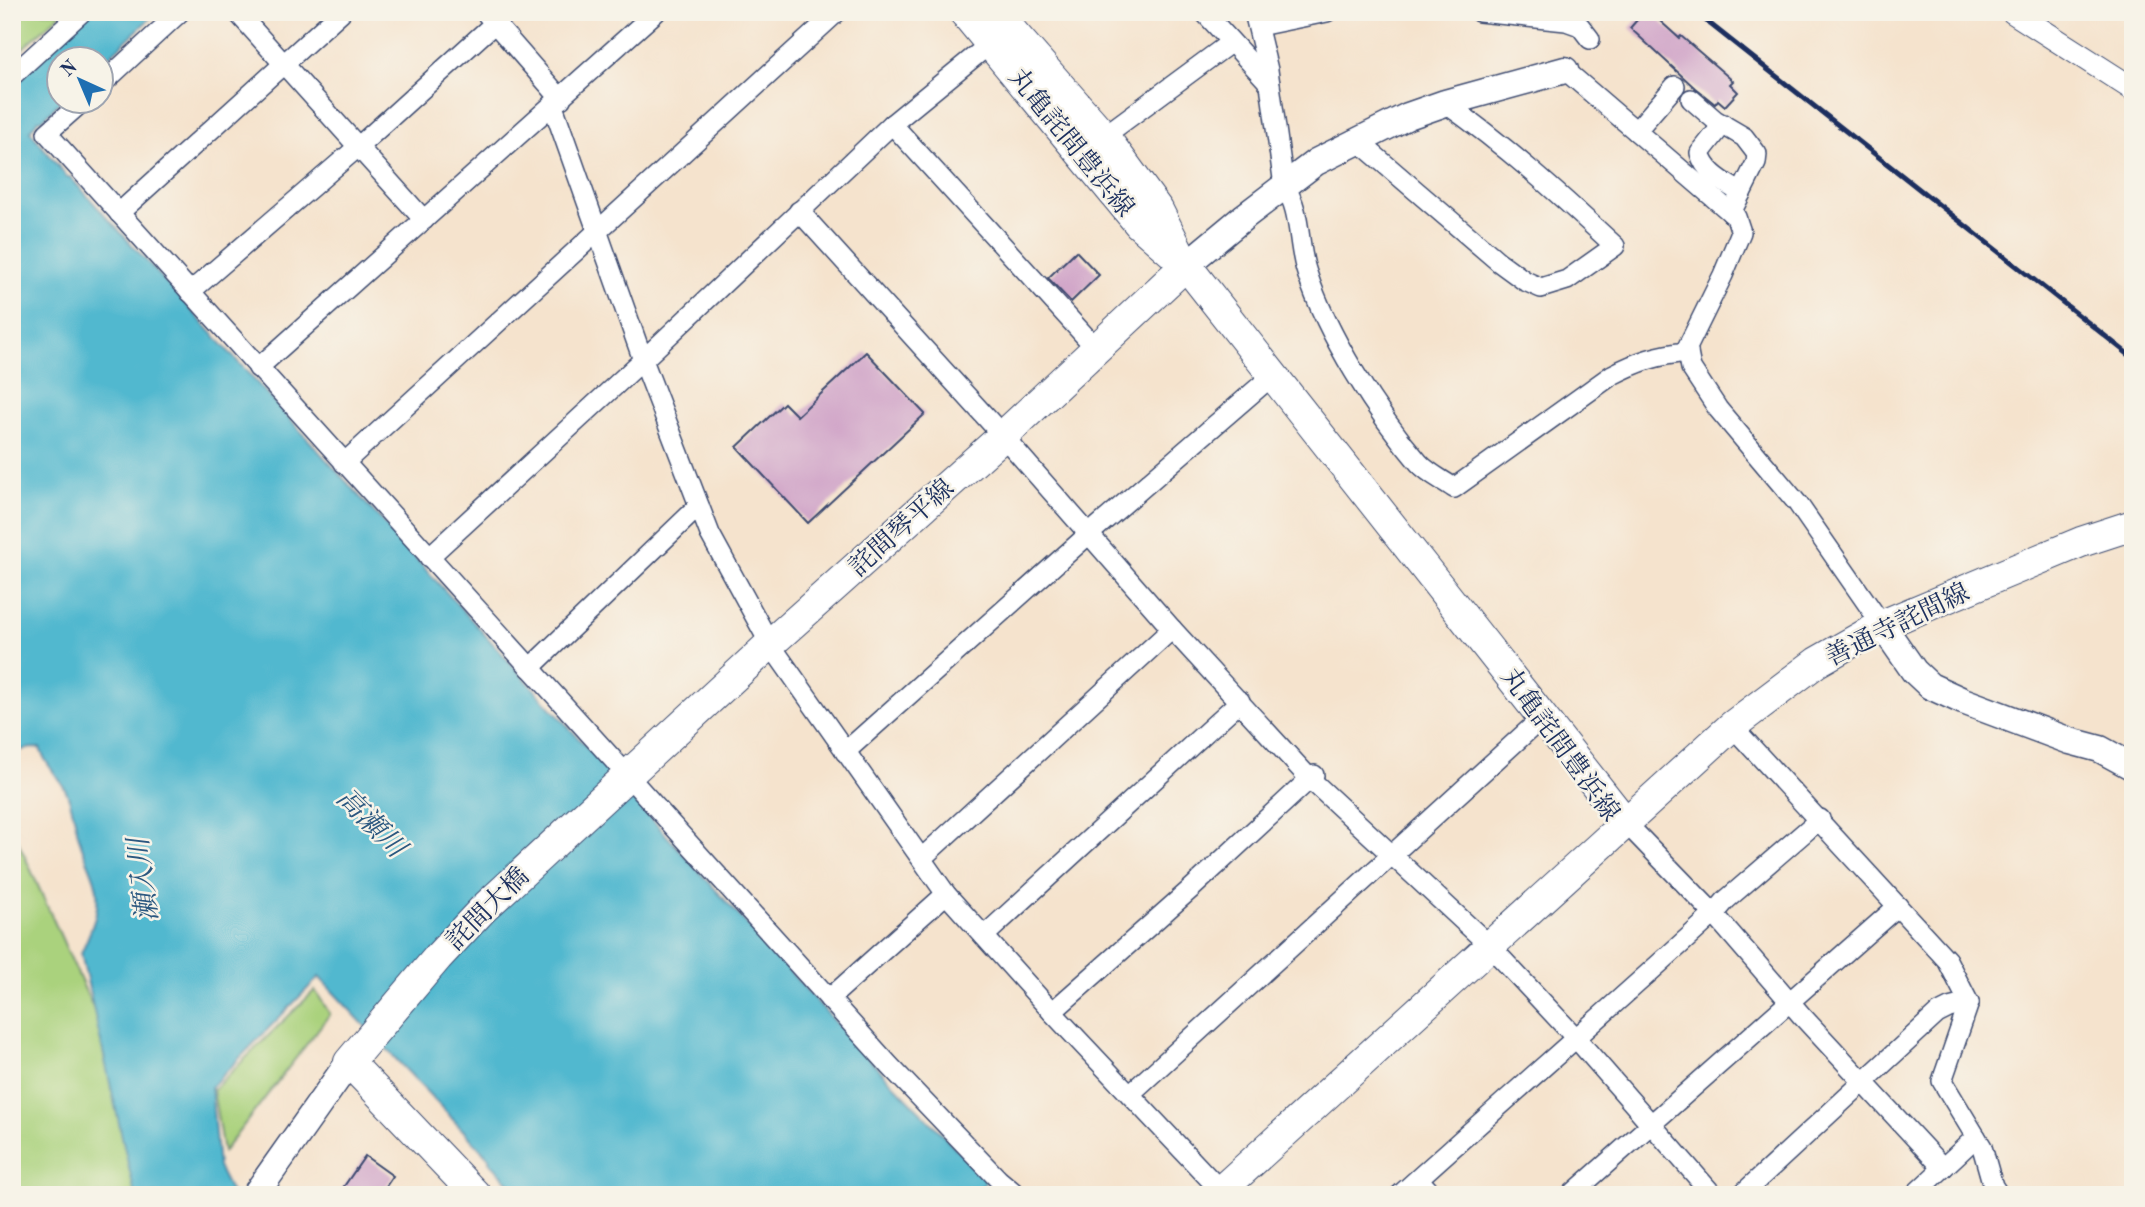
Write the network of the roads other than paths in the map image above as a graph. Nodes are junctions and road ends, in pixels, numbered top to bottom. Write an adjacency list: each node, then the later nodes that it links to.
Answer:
1 (82, 12): 21 (street)
2 (180, 12): 19 (street)
3 (237, 12): 18 (street)
4 (341, 12): 18 (street)
5 (656, 12): 26 (street)
6 (837, 12): 41 (street)
7 (964, 12): 16 (main road, 丸亀詫間豊浜線)
8 (995, 12): 32 (main road, 丸亀詫間豊浜線)
9 (1204, 12): 17 (street)
10 (1327, 12): 14 (street)
11 (1479, 12): 15 (street)
12 (2013, 12): 24 (street)
13 (496, 16): 26 (street); 34 (street)
14 (1256, 19): 22 (street)
15 (1590, 39)
16 (991, 43): 29 (street); 42 (main road, 丸亀詫間豊浜線)
17 (1230, 43): 22 (street); 32 (street)
18 (284, 64): 34 (street); 38 (street)
19 (116, 70)
20 (1565, 70): 27 (main road); 31 (street)
21 (12, 76)
22 (1269, 84): 35 (street)
23 (1675, 86): 31 (street)
24 (2133, 89)
25 (1690, 99): 30 (street)
26 (557, 102): 40 (street); 41 (street)
27 (1445, 103): 33 (main road); 33 (street)
28 (66, 116): 38 (street)
29 (892, 124): 37 (street); 44 (street)
30 (1723, 124): 36 (street); 36 (street)
31 (1636, 131): 39 (street)
32 (1104, 136): 42 (main road, 丸亀詫間豊浜線)
33 (1358, 141): 35 (main road)
34 (358, 147): 40 (street); 43 (street)
35 (1284, 186): 42 (main road); 45 (street)
36 (1741, 193): 39 (street)
37 (799, 211): 46 (street); 49 (street)
38 (119, 213): 43 (street)
39 (1731, 213): 45 (street)
40 (424, 220): 47 (street)
41 (598, 230): 46 (street); 50 (street)
42 (1186, 265): 44 (main road, 詫間琴平線); 48 (main road, 丸亀詫間豊浜線)
43 (190, 292): 47 (street)
44 (1095, 347): 49 (main road, 詫間琴平線)
45 (1688, 352): 57 (street)
46 (643, 360): 51 (street); 56 (street)
47 (258, 368): 50 (street)
48 (1273, 375): 53 (street); 62 (main road, 丸亀詫間豊浜線)
49 (1003, 436): 53 (street); 59 (main road, 詫間琴平線)
50 (344, 463): 56 (street)
51 (699, 506): 59 (street); 60 (street)
52 (2133, 525): 55 (main road, 善通寺詫間線)
53 (1089, 534): 58 (street); 64 (street)
54 (2133, 541): 55 (street)
55 (2053, 554): 57 (main road, 善通寺詫間線)
56 (429, 557): 60 (street)
57 (1882, 625): 63 (main road, 善通寺詫間線); 65 (main road)
58 (1172, 629): 61 (street); 71 (street)
59 (770, 643): 64 (street); 67 (main road, 詫間琴平線)
60 (530, 668): 67 (street)
61 (1240, 701): 66 (street); 75 (street)
62 (1544, 716): 69 (main road, 丸亀詫間豊浜線); 70 (street)
63 (1731, 726): 68 (street); 69 (main road, 善通寺詫間線)
64 (845, 752): 71 (street)
65 (2133, 767)
66 (1312, 777): 70 (street); 80 (street)
67 (621, 782): 77 (street); 82 (main road, 詫間大橋)
68 (1820, 819): 73 (street); 74 (street)
69 (1625, 822): 74 (street); 76 (main road, 丸亀詫間豊浜線)
70 (1390, 855): 76 (street); 84 (street)
71 (922, 858): 72 (street)
72 (946, 894): 75 (street); 77 (street)
73 (1898, 906): 78 (street); 79 (street)
74 (1714, 914): 78 (street); 81 (street)
75 (984, 936): 80 (street)
76 (1489, 945): 81 (street); 89 (main road, 丸亀詫間豊浜線)
77 (829, 999): 92 (street)
78 (1789, 1002): 83 (street); 85 (street)
79 (1969, 1003): 83 (street); 86 (street)
80 (1052, 1012): 84 (street)
81 (1575, 1037): 85 (street); 88 (street)
82 (349, 1062): 90 (main road); 91 (main road)
83 (1865, 1083): 87 (street); 97 (street)
84 (1130, 1094): 89 (street)
85 (1650, 1123): 95 (street); 96 (street)
86 (1976, 1137): 87 (street); 99 (street)
87 (1943, 1168): 98 (street)
88 (1418, 1179): 93 (street); 94 (street)
89 (1218, 1192)
90 (255, 1195)
91 (476, 1195)
92 (1017, 1195)
93 (1400, 1195)
94 (1433, 1195)
95 (1572, 1195)
96 (1713, 1195)
97 (1741, 1195)
98 (1914, 1195)
99 (1998, 1195)

